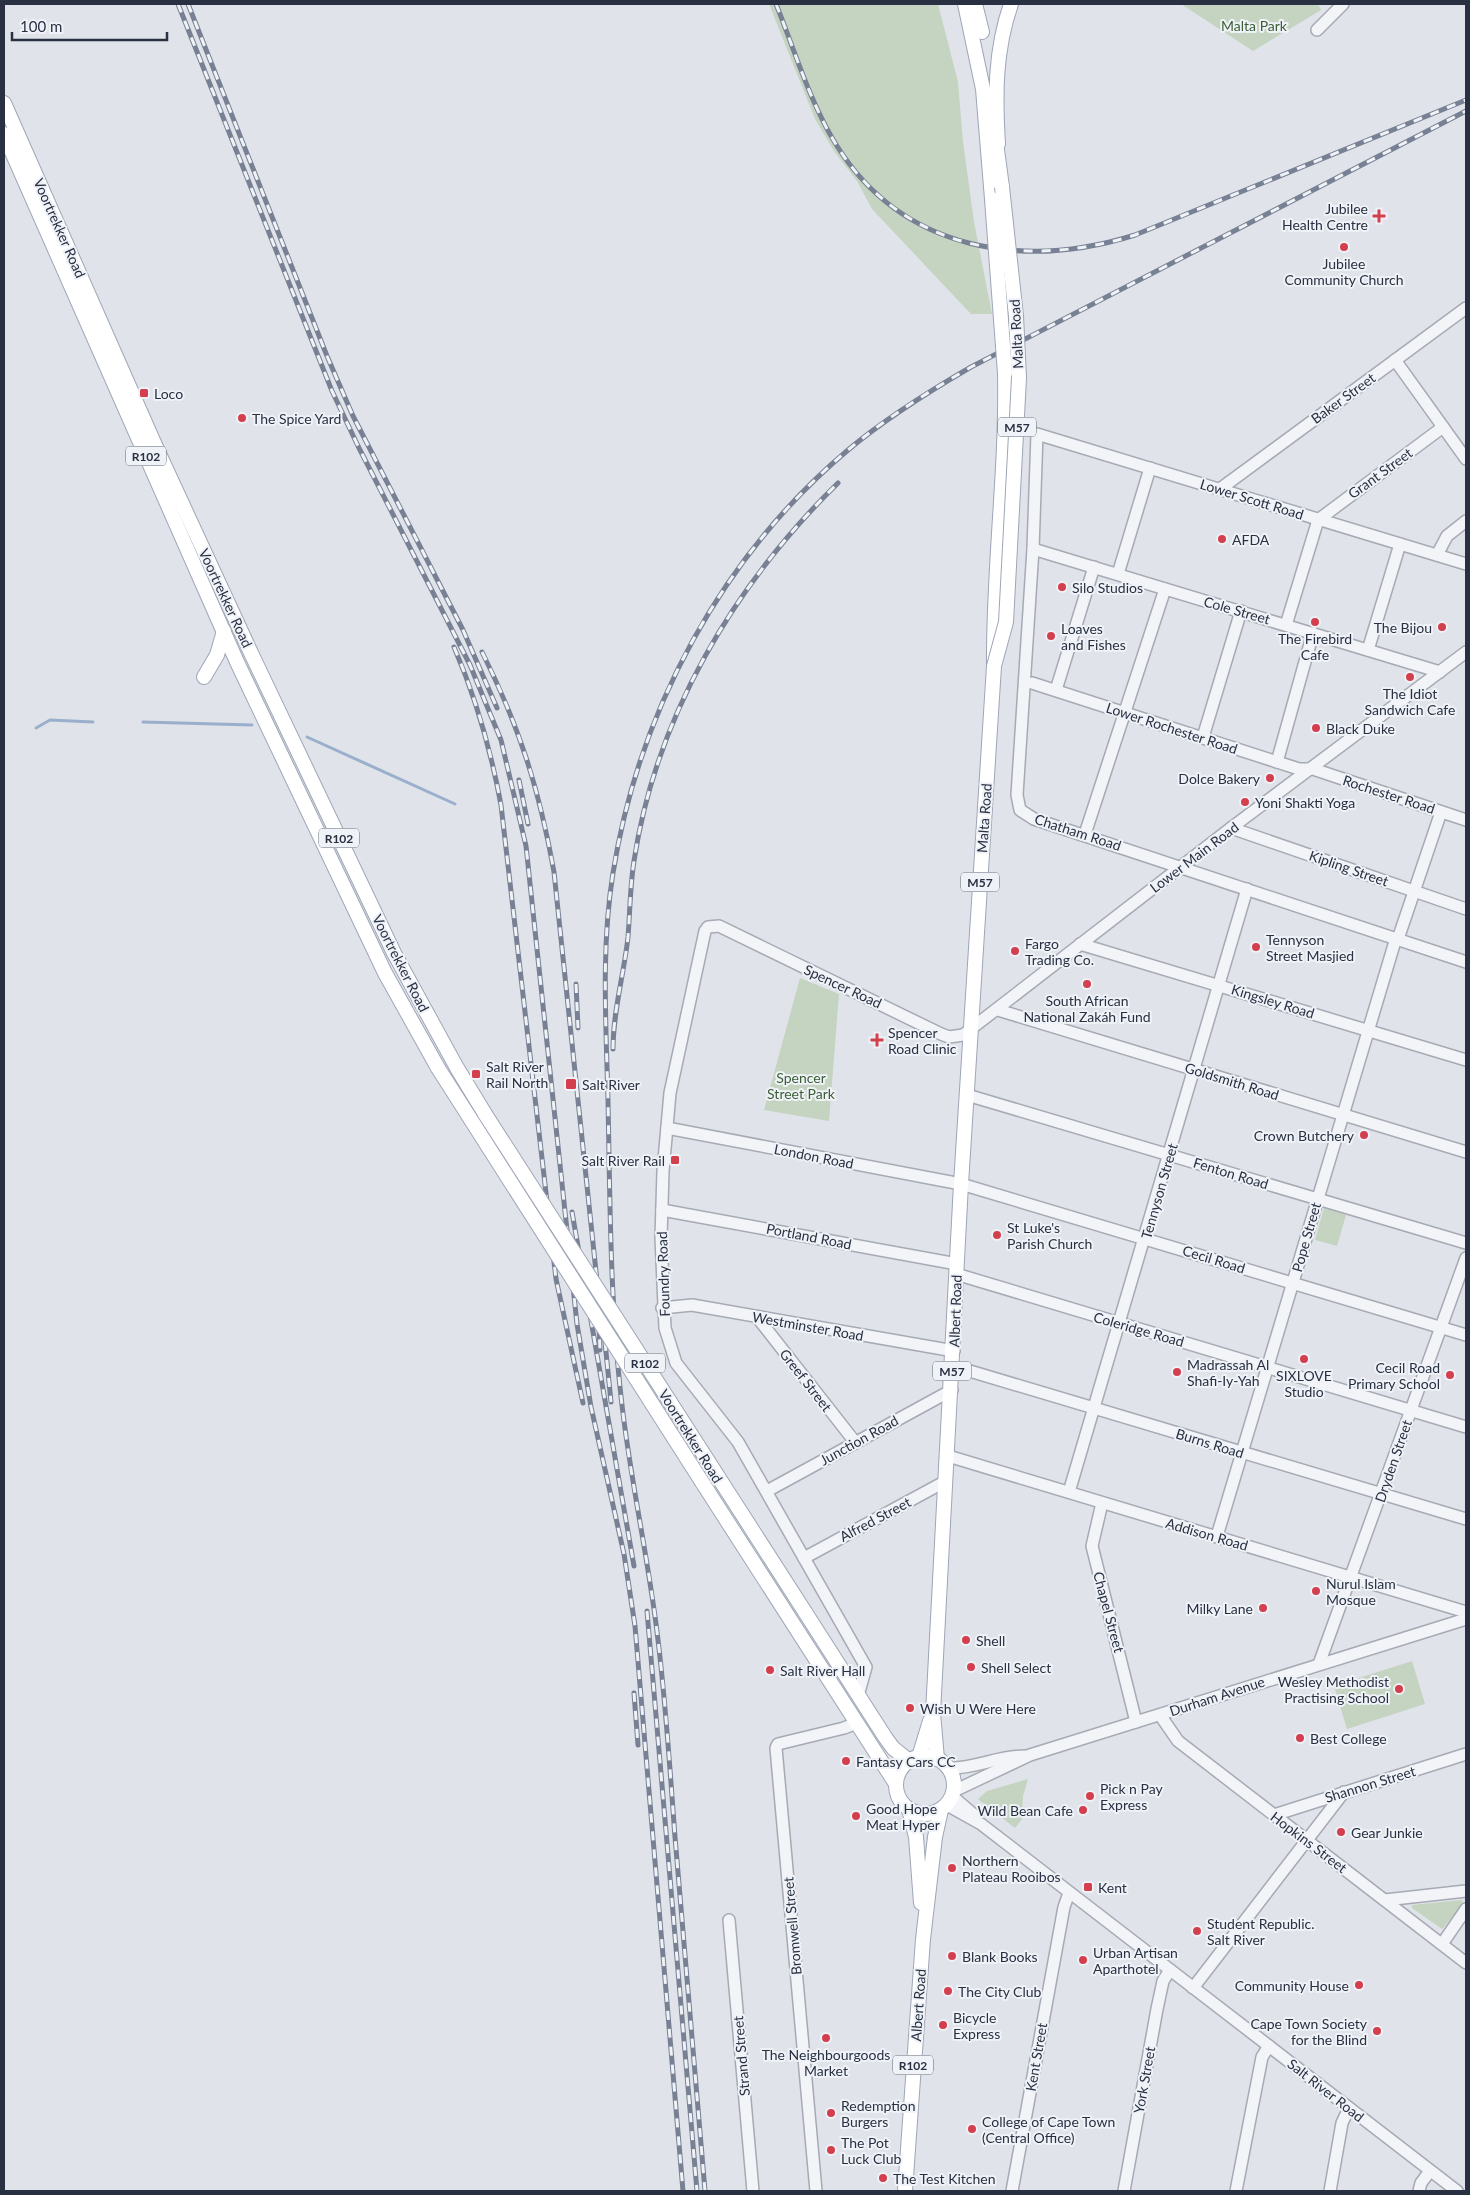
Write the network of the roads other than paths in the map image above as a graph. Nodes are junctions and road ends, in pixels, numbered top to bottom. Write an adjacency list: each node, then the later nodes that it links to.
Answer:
1 (965, 4): 34 (main road, Malta Road / M57, bridge)
2 (975, 4): 8 (main road, Malta Road / M57)
3 (1011, 4): 8 (main road)
4 (1343, 4): 5 (street)
5 (1317, 30)
6 (4, 102): 7 (main road, Voortrekker Road / R102)
7 (11, 140): 13 (main road, Voortrekker Road / R102)
8 (998, 154): 34 (main road, Malta Road / M57, bridge)
9 (1466, 308): 10 (street, Baker Street)
10 (1395, 360): 11 (street); 16 (street, Baker Street)
11 (1443, 427): 14 (street); 17 (street, Grant Street)
12 (1037, 434): 15 (street, Lower Scott Road); 22 (street, Chatham Road)
13 (149, 447): 19 (main road, Voortrekker Road / R102); 21 (main road, Voortrekker Road / R102)
14 (1466, 460)
15 (1150, 468): 16 (street, Lower Scott Road); 26 (street)
16 (1220, 489): 17 (street, Lower Scott Road)
17 (1318, 520): 20 (street, Lower Scott Road); 29 (street)
18 (1466, 522): 23 (street)
19 (199, 539): 21 (main road); 101 (main road, Voortrekker Road / R102, bridge)
20 (1400, 544): 23 (street, Lower Scott Road); 32 (street)
21 (185, 545): 30 (main road, Voortrekker Road / R102)
22 (1033, 549): 25 (street, Cole Street); 46 (street, Chatham Road)
23 (1437, 555): 24 (street, Lower Scott Road)
24 (1466, 564)
25 (1094, 567): 26 (street, Cole Street); 38 (street)
26 (1118, 574): 27 (street, Cole Street)
27 (1165, 589): 28 (street, Cole Street); 39 (street)
28 (1241, 611): 29 (street, Cole Street); 40 (street)
29 (1286, 625): 31 (street, Cole Street)
30 (224, 632): 36 (main road); 105 (main road, Voortrekker Road / R102, bridge)
31 (1313, 633): 32 (street, Cole Street); 41 (street)
32 (1368, 650): 35 (street, Cole Street)
33 (1466, 652): 35 (street, Lower Main Road)
34 (994, 666): 57 (main road, Malta Road / M57)
35 (1440, 672): 42 (street, Lower Main Road)
36 (204, 677)
37 (1032, 683): 38 (street, Lower Rochester Road)
38 (1056, 690): 39 (street, Lower Rochester Road)
39 (1125, 712): 40 (street, Lower Rochester Road); 46 (street)
40 (1203, 737): 41 (street, Lower Rochester Road)
41 (1277, 762): 42 (street, Lower Rochester Road)
42 (1313, 769): 43 (street, Rochester Road); 45 (street, Lower Main Road)
43 (1442, 812): 44 (street, Rochester Road); 49 (street, Pope Street)
44 (1466, 820)
45 (1231, 828): 47 (street, Lower Main Road); 49 (street, Kipling Street)
46 (1085, 834): 47 (street, Chatham Road)
47 (1181, 867): 48 (street, Chatham Road); 53 (street, Lower Main Road)
48 (1248, 889): 52 (street, Chatham Road); 55 (street, Tennyson Street)
49 (1414, 891): 50 (street, Kipling Street); 52 (street, Pope Street)
50 (1466, 909)
51 (715, 925): 57 (street, Spencer Road); 63 (street, Foundry Road)
52 (1397, 939): 54 (street, Chatham Road); 58 (street, Pope Street)
53 (1080, 944): 55 (street, Kingsley Road); 56 (street, Lower Main Road)
54 (1466, 962)
55 (1219, 985): 58 (street, Kingsley Road); 60 (street, Tennyson Street)
56 (998, 1010): 57 (street, Lower Main Road); 60 (street, Goldsmith Road)
57 (972, 1029): 61 (main road, Albert Road / M57)
58 (1367, 1030): 59 (street, Kingsley Road); 62 (street, Pope Street)
59 (1466, 1060)
60 (1195, 1070): 62 (street, Goldsmith Road); 65 (street, Tennyson Street)
61 (967, 1095): 65 (street, Fenton Road); 66 (main road, Albert Road / M57)
62 (1342, 1114): 64 (street, Goldsmith Road); 67 (street, Pope Street)
63 (667, 1128): 66 (street, London Road); 68 (street, Foundry Road)
64 (1466, 1152)
65 (1170, 1154): 67 (street, Fenton Road); 69 (street, Tennyson Street)
66 (961, 1184): 69 (street, Cecil Road); 72 (main road, Albert Road / M57)
67 (1317, 1199): 70 (street, Fenton Road); 73 (street, Pope Street)
68 (662, 1210): 72 (street, Portland Road); 74 (street, Foundry Road)
69 (1145, 1238): 73 (street, Cecil Road); 76 (street, Tennyson Street)
70 (1466, 1243)
71 (1466, 1258): 77 (street, Dryden Street)
72 (956, 1269): 76 (street, Coleridge Road); 79 (main road, Albert Road / M57)
73 (1293, 1283): 77 (street, Cecil Road); 81 (street, Pope Street)
74 (662, 1308): 75 (street, Westminster Road); 90 (street, Foundry Road)
75 (757, 1316): 79 (street, Westminster Road); 86 (street, Greef Street)
76 (1120, 1323): 81 (street, Coleridge Road); 83 (street, Tennyson Street)
77 (1441, 1328): 78 (street, Cecil Road); 84 (street, Dryden Street)
78 (1466, 1335)
79 (954, 1351): 80 (main road, Albert Road / M57)
80 (953, 1366): 82 (main road, Albert Road / M57); 83 (street, Burns Road)
81 (1268, 1367): 84 (street, Coleridge Road); 87 (street, Pope Street)
82 (952, 1390): 86 (street, Junction Road); 88 (main road, Albert Road / M57)
83 (1094, 1408): 87 (street, Burns Road); 91 (street, Tennyson Street)
84 (1411, 1411): 85 (street, Coleridge Road); 92 (street, Dryden Street)
85 (1466, 1427)
86 (855, 1442): 90 (street, Junction Road)
87 (1242, 1452): 92 (street, Burns Road); 95 (street, Pope Street)
88 (948, 1456): 89 (main road, Albert Road / M57); 91 (street, Addison Road)
89 (946, 1481): 96 (street, Alfred Street); 102 (main road, Albert Road / M57)
90 (767, 1491): 96 (street, Foundry Road)
91 (1069, 1492): 93 (street, Addison Road)
92 (1381, 1494): 94 (street, Burns Road); 97 (street, Dryden Street)
93 (1102, 1502): 95 (street, Addison Road); 104 (street, Chapel Street)
94 (1466, 1520)
95 (1217, 1536): 97 (street, Addison Road)
96 (804, 1558): 101 (street, Foundry Road)
97 (1352, 1576): 98 (street, Addison Road); 100 (street, Dryden Street)
98 (1466, 1612)
99 (1466, 1619): 100 (street, Durham Avenue)
100 (1319, 1664): 103 (street, Durham Avenue)
101 (858, 1696): 108 (main road, Voortrekker Road / R102)
102 (933, 1713): 108 (main road, Albert Road / M57); 109 (main road, Albert Road / M57)
103 (1160, 1714): 104 (street, Durham Avenue); 115 (street, Hopkins Street)
104 (1136, 1722): 107 (street, Durham Avenue)
105 (857, 1723): 111 (main road, Voortrekker Road / R102); 131 (street, Bromwell Street)
106 (1466, 1754): 112 (street, Shannon Street)
107 (1026, 1756): 110 (street, Durham Avenue); 113 (street, Durham Avenue)
108 (914, 1759): 109 (main road); 111 (main road)
109 (937, 1759): 110 (main road)
110 (949, 1768): 113 (main road, R102)
111 (896, 1784): 114 (main road, R102)
112 (1344, 1792): 115 (street, Shannon Street); 116 (street)
113 (948, 1800): 114 (main road); 118 (street, Salt River Road); 122 (main road, Albert Road / R102)
114 (909, 1809): 122 (main road, Albert Road / R102)
115 (1274, 1815): 116 (street, Hopkins Street)
116 (1307, 1840): 119 (street, Hopkins Street); 126 (street)
117 (1466, 1891): 119 (street)
118 (1069, 1893): 125 (street, Salt River Road); 133 (street, Kent Street)
119 (1385, 1900): 123 (street, Hopkins Street)
120 (1466, 1909): 123 (street)
121 (729, 1920): 130 (street, Strand Street)
122 (923, 1939): 132 (main road, Albert Road / R102)
123 (1442, 1944): 124 (street, Hopkins Street)
124 (1466, 1963)
125 (1170, 1970): 126 (street, Salt River Road); 134 (street, York Street)
126 (1193, 1988): 127 (street, Salt River Road)
127 (1269, 2046): 128 (street, Salt River Road); 135 (street)
128 (1349, 2108): 129 (street, Salt River Road); 136 (street)
129 (1430, 2171): 137 (street); 138 (street, Salt River Road)
130 (753, 2191)
131 (816, 2191)
132 (905, 2191)
133 (1012, 2191)
134 (1124, 2191)
135 (1236, 2191)
136 (1330, 2191)
137 (1419, 2191)
138 (1457, 2191)

